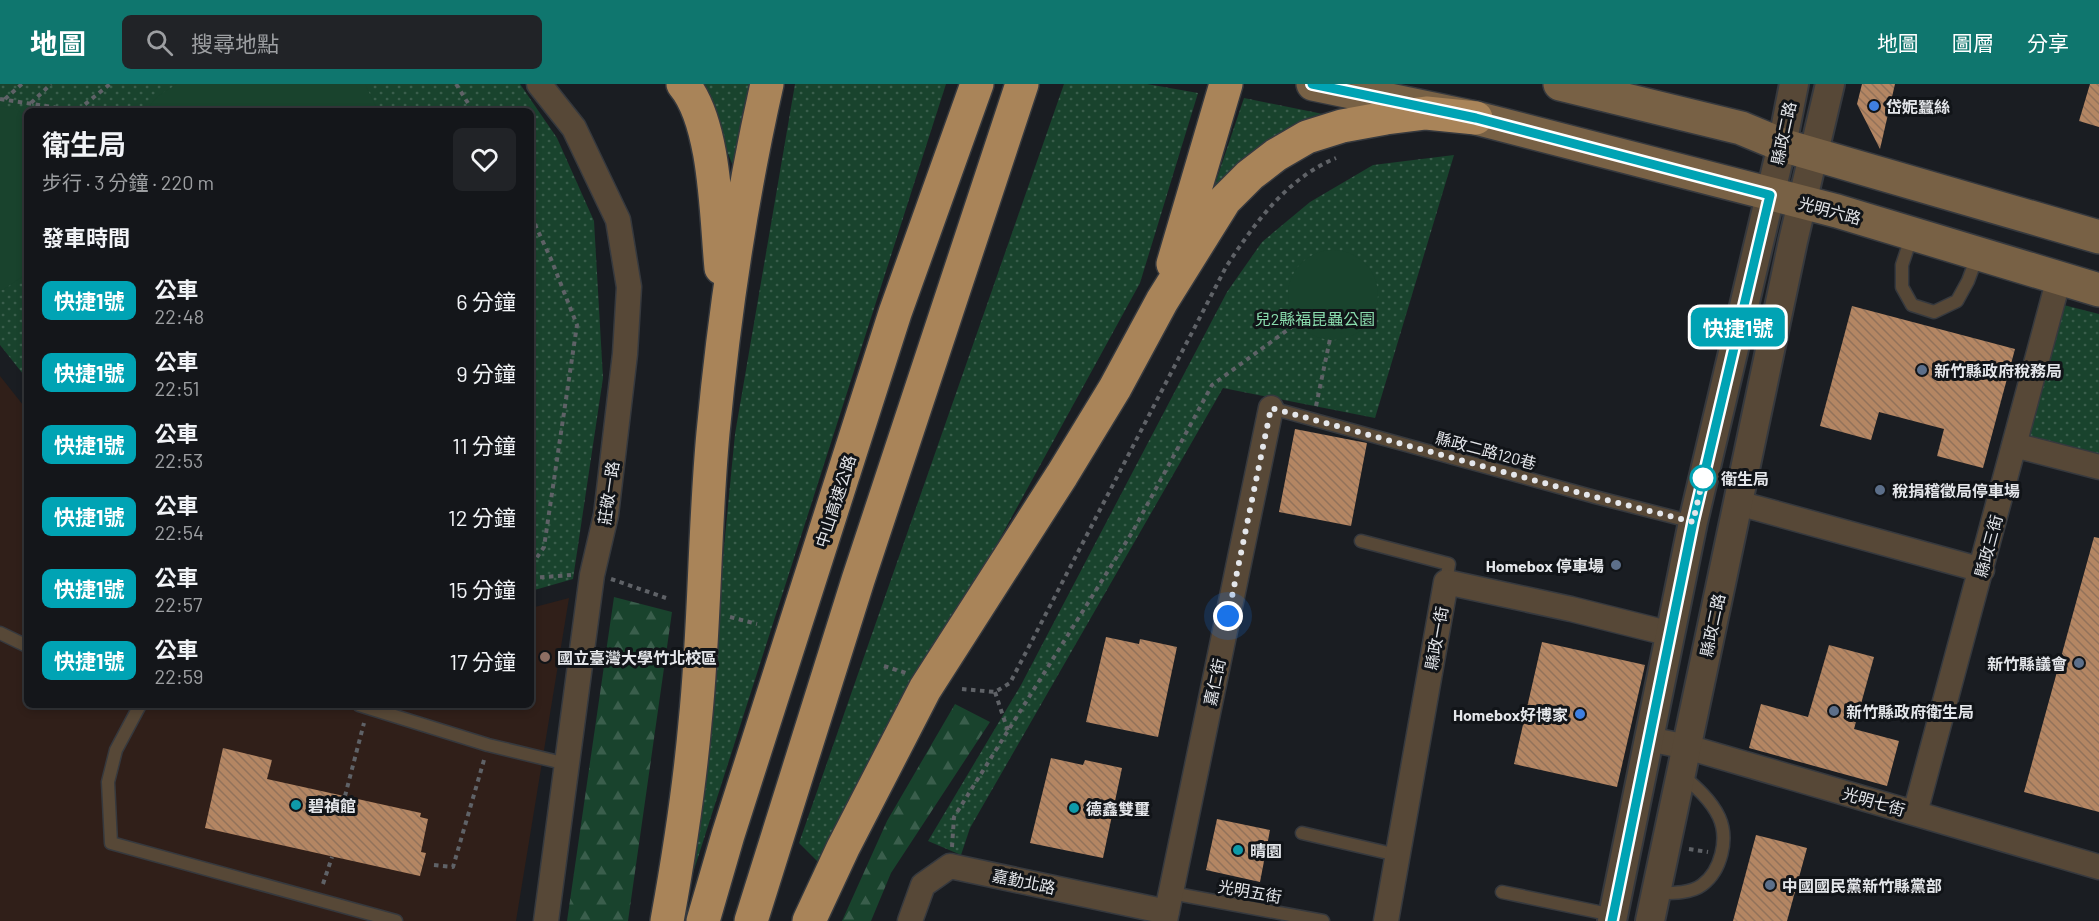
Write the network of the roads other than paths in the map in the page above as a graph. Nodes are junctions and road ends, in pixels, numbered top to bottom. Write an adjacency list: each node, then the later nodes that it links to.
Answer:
1 (538, 84): 39 (street, 莊敬一路)
2 (683, 84): 23 (highway)
3 (767, 84): 23 (highway)
4 (977, 84): 51 (highway, 中山高速公路)
5 (1022, 84): 52 (highway)
6 (1226, 84): 22 (highway)
7 (1313, 84): 12 (main road, 光明六路)
8 (1560, 84): 13 (main road)
9 (1794, 84): 13 (street, 縣政二路)
10 (1830, 84): 14 (street, 縣政二路)
11 (1745, 116): 13 (lane)
12 (1476, 118): 15 (main road, 光明六路); 22 (highway)
13 (1782, 145): 14 (main road); 15 (street, 縣政二路)
14 (1813, 154): 16 (street, 縣政二路); 18 (main road)
15 (1770, 195): 16 (main road, 光明六路); 28 (street, 縣政二路)
16 (1803, 203): 17 (main road, 光明六路); 27 (street, 縣政二路)
17 (1912, 234): 19 (main road, 光明六路); 19 (lane)
18 (2099, 237)
19 (1978, 254): 20 (main road, 光明六路)
20 (2059, 278): 21 (main road, 光明六路); 25 (street, 縣政三街)
21 (2099, 290)
22 (1162, 301): 53 (highway)
23 (725, 318): 50 (highway)
24 (1271, 408): 28 (lane, 縣政二路120巷); 46 (street, 嘉仁街)
25 (2014, 445): 26 (street); 30 (street, 縣政三街)
26 (2099, 467)
27 (1738, 502): 30 (street); 38 (street, 縣政二路)
28 (1693, 522): 33 (street, 縣政二路)
29 (1361, 541): 31 (lane)
30 (1982, 570): 40 (street, 縣政三街)
31 (1446, 582): 33 (street, 縣政一街); 42 (street, 縣政一街)
32 (0, 633): 34 (lane)
33 (1671, 634): 37 (street, 縣政二路)
34 (24, 645)
35 (138, 708): 48 (lane)
36 (369, 708): 39 (lane)
37 (1649, 739): 38 (street, 光明七街); 47 (street, 縣政二路)
38 (1684, 760): 40 (street, 光明七街); 45 (street, 縣政二路); 45 (lane)
39 (567, 764): 49 (street, 莊敬一路)
40 (1915, 813): 43 (street, 光明七街)
41 (1302, 833): 42 (lane)
42 (1397, 855): 56 (street, 縣政一街)
43 (2099, 867)
44 (1502, 892): 47 (lane)
45 (1656, 893): 57 (street, 縣政二路)
46 (1168, 909): 54 (street, 嘉勤北路); 55 (lane, 光明五街)
47 (1613, 918)
48 (396, 921)
49 (546, 921)
50 (668, 921)
51 (703, 921)
52 (751, 921)
53 (809, 921)
54 (910, 921)
55 (1323, 921)
56 (1386, 921)
57 (1650, 921)

